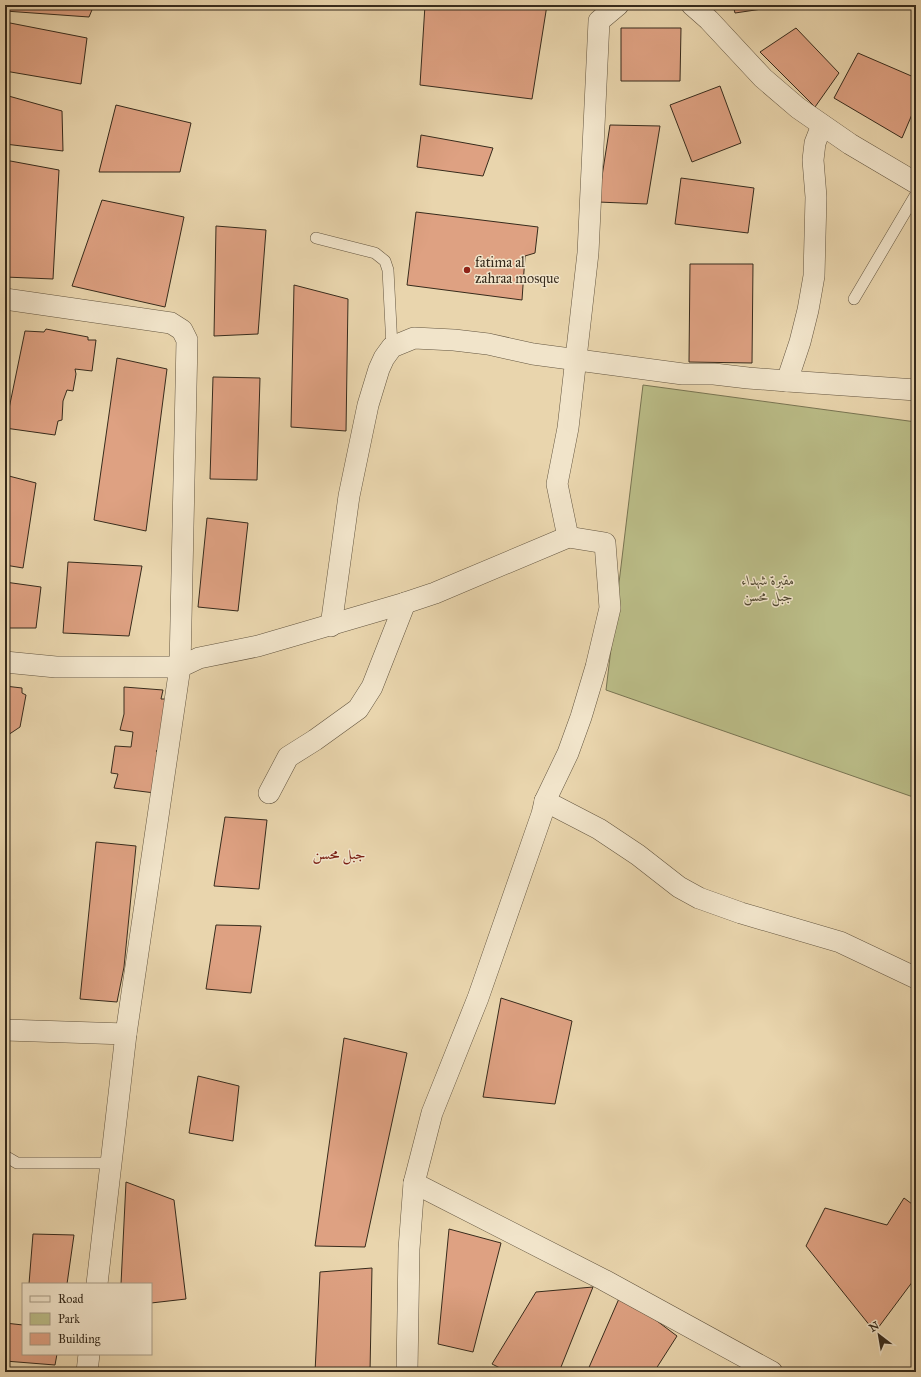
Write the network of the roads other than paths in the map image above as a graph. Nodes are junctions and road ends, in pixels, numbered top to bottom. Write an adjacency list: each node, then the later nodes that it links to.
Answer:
1 (618, 5): 10 (street)
2 (692, 5): 3 (street)
3 (709, 12): 4 (street)
4 (822, 125): 5 (street); 11 (street)
5 (915, 184): 8 (lane)
6 (316, 238): 9 (lane)
7 (5, 299): 17 (street)
8 (854, 299)
9 (392, 347): 10 (street); 15 (street)
10 (575, 360): 11 (street); 13 (street)
11 (787, 381): 12 (street)
12 (916, 390)
13 (568, 538): 14 (street); 19 (street)
14 (405, 603): 15 (street); 18 (street)
15 (331, 626): 17 (street)
16 (5, 662): 17 (street)
17 (180, 667): 22 (street)
18 (270, 792)
19 (545, 801): 20 (street); 25 (street)
20 (916, 978)
21 (5, 1030): 22 (street)
22 (126, 1034): 24 (street)
23 (5, 1156): 24 (lane)
24 (111, 1163): 26 (street)
25 (414, 1183): 29 (street); 30 (street)
26 (97, 1283)
27 (89, 1355): 28 (street)
28 (87, 1372)
29 (407, 1372)
30 (772, 1372)

